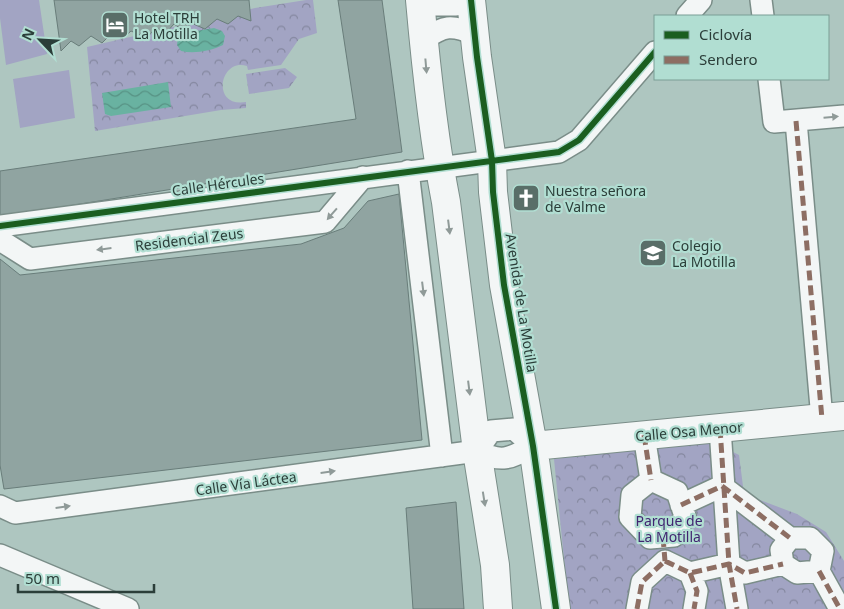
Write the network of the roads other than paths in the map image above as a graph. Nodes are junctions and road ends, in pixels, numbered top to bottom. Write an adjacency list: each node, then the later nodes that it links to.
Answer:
1 (420, 0): 10 (street)
2 (428, 0): 3 (street)
3 (460, 0)
4 (471, 0): 9 (street, Avenida de La Motilla)
5 (701, 0): 7 (street)
6 (761, 0): 8 (street)
7 (688, 15)
8 (763, 15)
9 (474, 34): 10 (street); 15 (street, Avenida de La Motilla)
10 (424, 39): 16 (street, one-way to 16)
11 (654, 53): 15 (street, Calle Hércules)
12 (769, 80): 14 (street)
13 (844, 116): 14 (street, one-way to 13)
14 (796, 120): 21 (street)
15 (492, 161): 16 (street, Calle Hércules); 24 (street, Avenida de La Motilla)
16 (439, 167): 17 (street, Calle Hércules); 25 (street, one-way to 25)
17 (408, 171): 18 (street, Calle Hércules); 26 (street, one-way to 26)
18 (363, 177): 19 (street, Calle Hércules); 20 (street, Residencial Zeus, one-way to 20)
19 (0, 226)
20 (0, 240)
21 (833, 418): 22 (street, Calle Osa Menor)
22 (720, 428): 23 (street, Calle Osa Menor); 28 (street)
23 (644, 435): 24 (street, Calle Osa Menor); 27 (street)
24 (533, 446): 25 (street); 41 (street, Avenida de La Motilla)
25 (477, 451): 26 (street, Calle Vía Láctea); 40 (street, one-way to 40)
26 (442, 456): 30 (street, Calle Vía Láctea, one-way to 26)
27 (651, 480): 29 (street); 31 (street)
28 (722, 486): 29 (street); 32 (street); 35 (street)
29 (681, 505): 31 (street)
30 (7, 510)
31 (663, 538): 34 (street)
32 (790, 538): 36 (street); 37 (street)
33 (0, 555): 39 (street)
34 (665, 561): 38 (street); 42 (street)
35 (729, 564): 36 (street); 38 (street); 44 (street)
36 (783, 564): 37 (street)
37 (819, 571): 45 (street)
38 (690, 573): 43 (street)
39 (128, 609)
40 (498, 609)
41 (556, 609)
42 (638, 609)
43 (694, 609)
44 (737, 609)
45 (840, 609)

